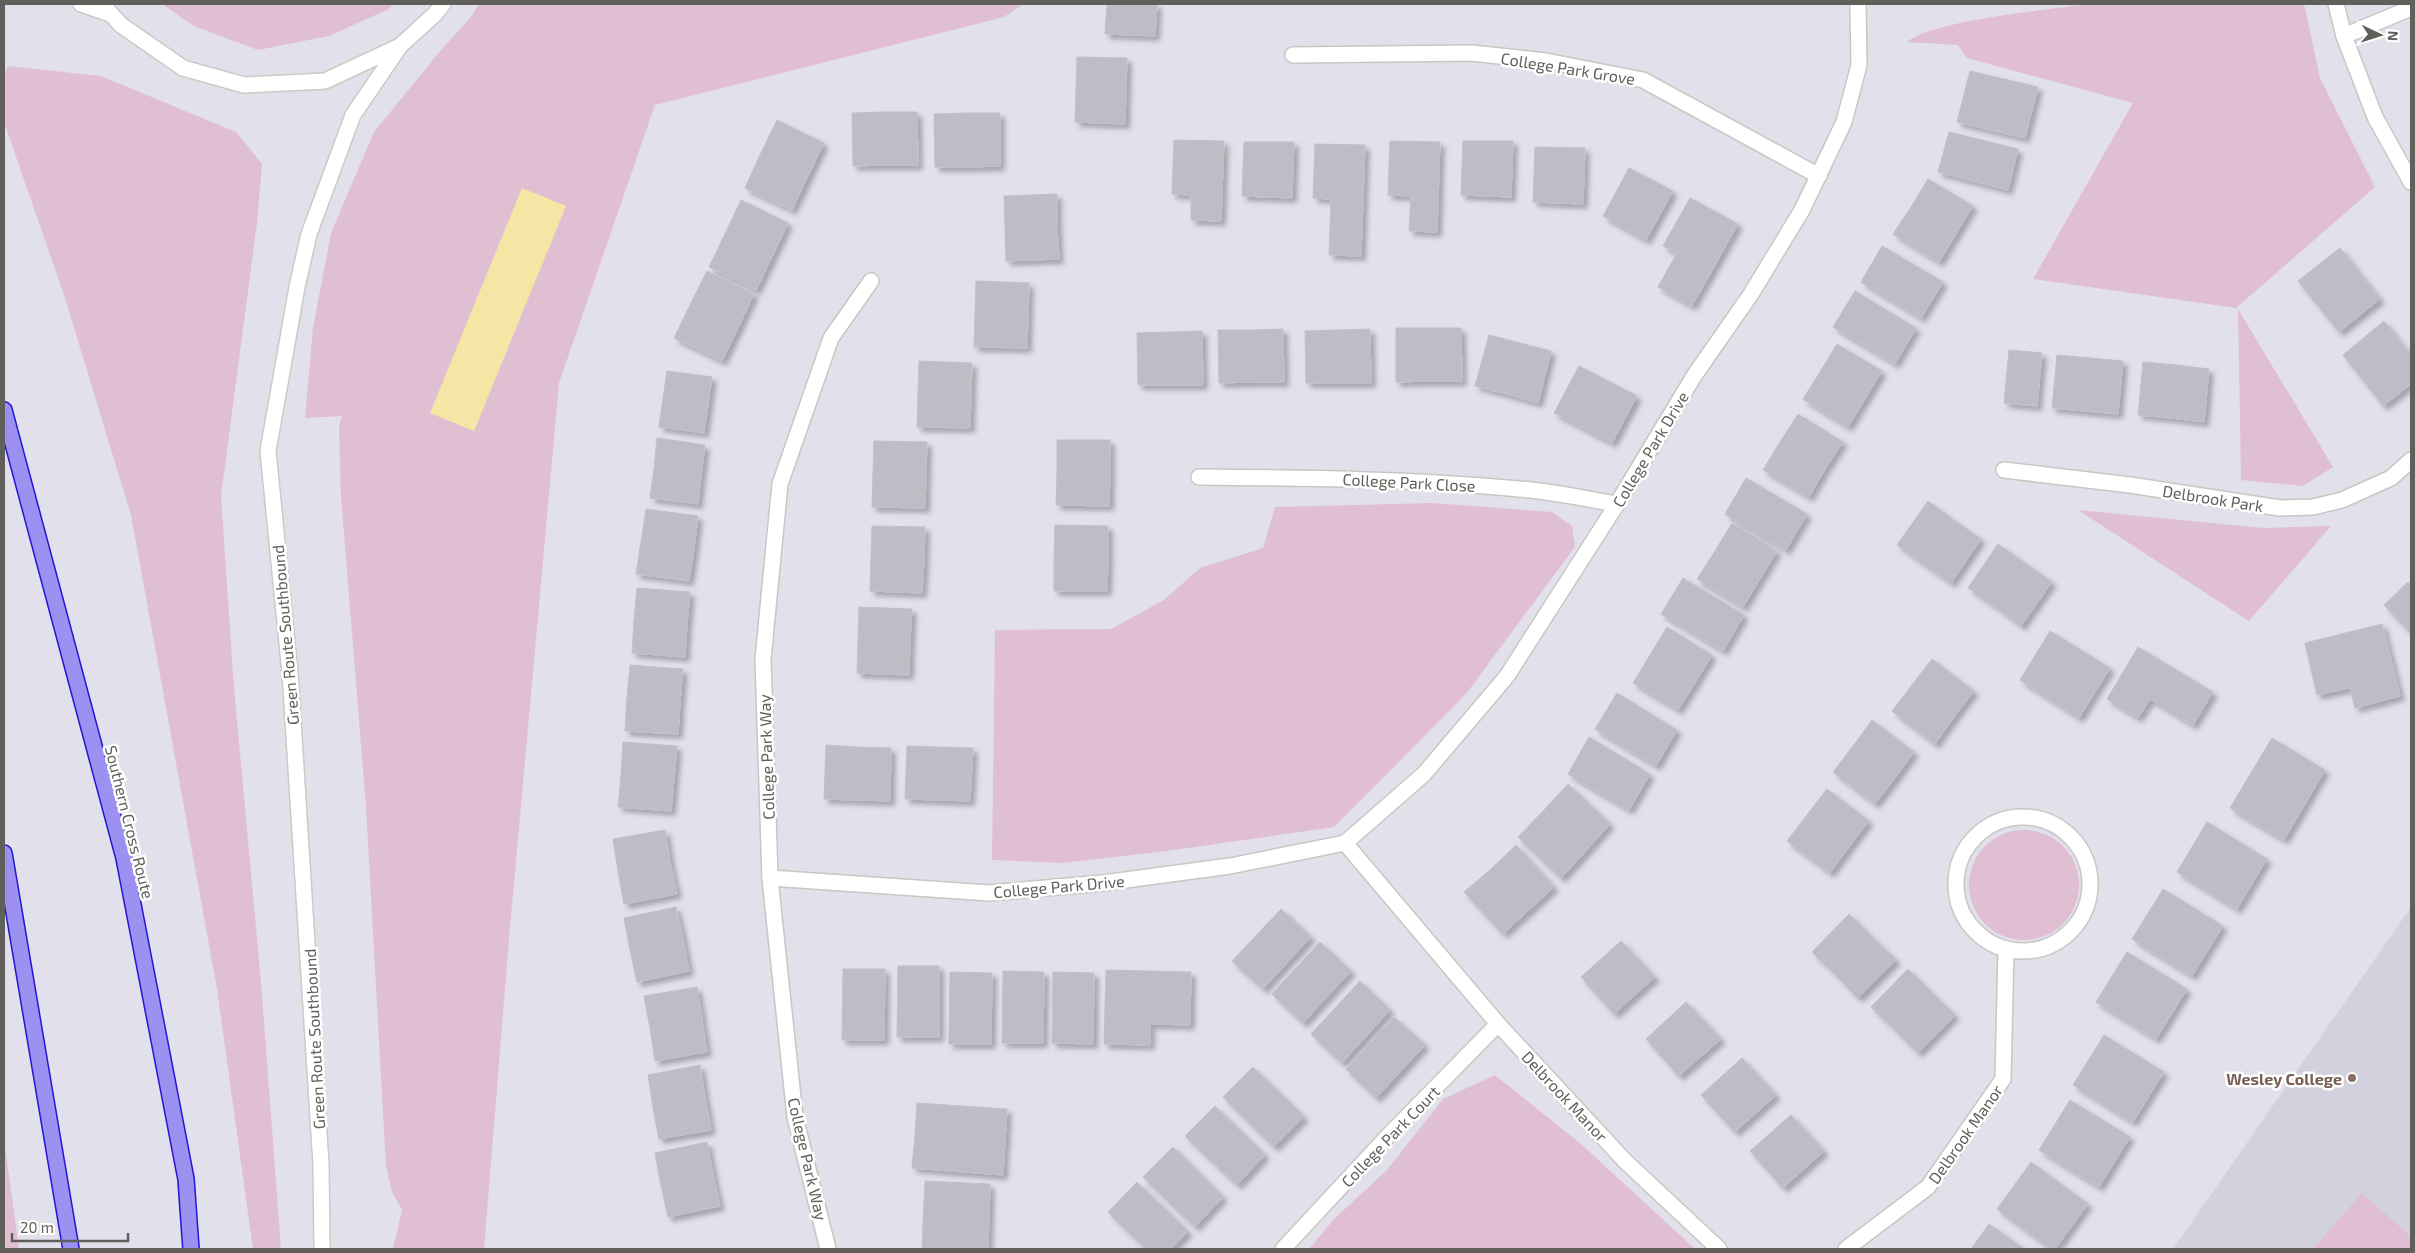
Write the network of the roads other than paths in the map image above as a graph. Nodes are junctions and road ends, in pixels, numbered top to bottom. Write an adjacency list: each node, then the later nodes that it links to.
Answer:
1 (81, 4): 6 (street)
2 (444, 4): 8 (street)
3 (1858, 4): 10 (street, College Park Drive)
4 (2336, 4): 7 (street)
5 (2411, 8): 7 (street)
6 (107, 9): 8 (street)
7 (2344, 36): 11 (street)
8 (400, 46): 25 (street, Green Route Southbound)
9 (1293, 55): 10 (street, College Park Grove)
10 (1819, 176): 17 (street, College Park Drive)
11 (2411, 182)
12 (871, 281): 20 (street, College Park Way)
13 (4, 410): 24 (highway, Southern Cross Route)
14 (2411, 460): 15 (street, Delbrook Park)
15 (2004, 470)
16 (1199, 477): 17 (street, College Park Close)
17 (1617, 504): 18 (street, College Park Drive)
18 (1345, 843): 20 (street, College Park Drive); 22 (street)
19 (4, 853): 23 (highway)
20 (770, 878): 26 (street, College Park Way)
21 (2006, 949): 21 (street); 29 (street, Delbrook Manor)
22 (1498, 1024): 27 (street, College Park Court); 28 (street, Delbrook Manor)
23 (71, 1249)
24 (191, 1249)
25 (322, 1249)
26 (828, 1249)
27 (1283, 1249)
28 (1719, 1249)
29 (1846, 1249)

